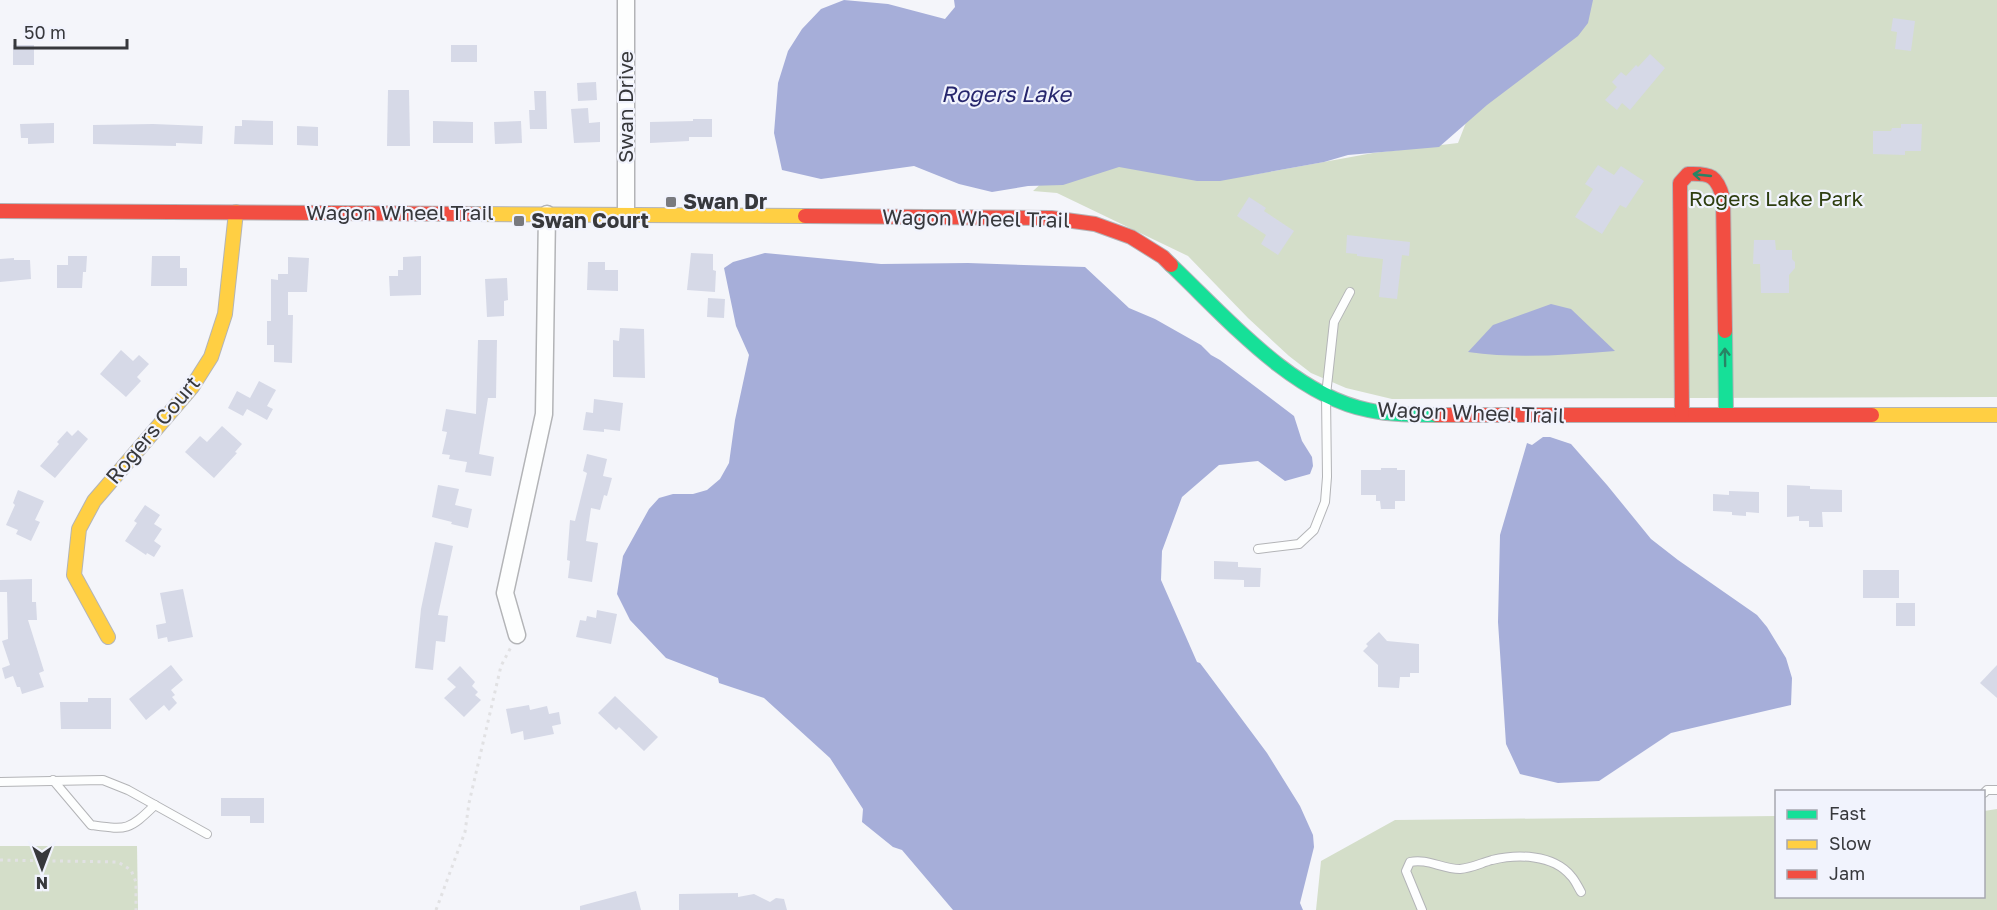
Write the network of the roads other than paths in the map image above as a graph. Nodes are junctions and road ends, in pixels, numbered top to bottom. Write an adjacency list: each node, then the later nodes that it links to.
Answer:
1 (626, 0): 5 (street, Swan Drive)
2 (0, 211): 3 (street, Wagon Wheel Trail)
3 (236, 212): 4 (street, Wagon Wheel Trail); 13 (street, Rogers Court)
4 (547, 214): 5 (street, Wagon Wheel Trail); 12 (street)
5 (626, 215): 7 (street, Wagon Wheel Trail)
6 (1350, 292): 7 (lane)
7 (1326, 395): 8 (street, Wagon Wheel Trail); 11 (lane)
8 (1682, 416): 9 (street, Wagon Wheel Trail); 9 (street, one-way to 8)
9 (1726, 416): 10 (street, Wagon Wheel Trail)
10 (1997, 416)
11 (1258, 549)
12 (517, 635)
13 (108, 637)
14 (53, 780): 15 (lane); 16 (lane); 16 (lane)
15 (0, 782)
16 (155, 806): 17 (lane)
17 (207, 834)
18 (1581, 892): 19 (lane)
19 (1422, 910)

